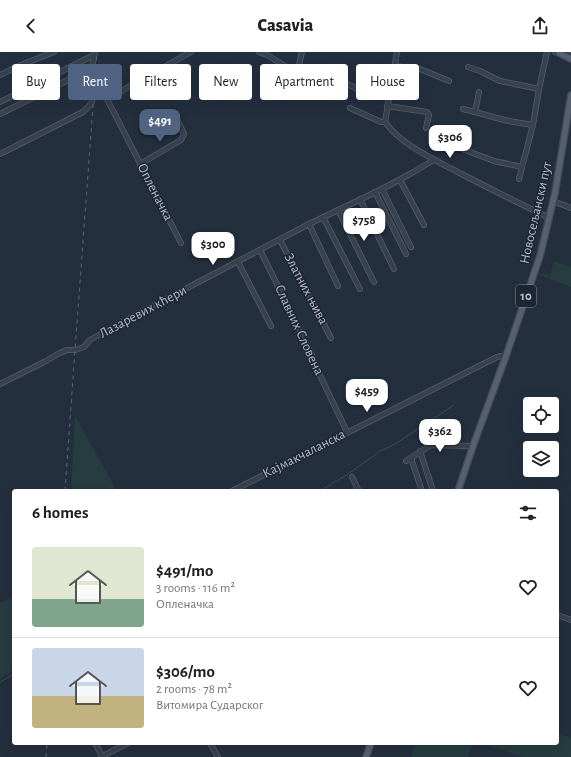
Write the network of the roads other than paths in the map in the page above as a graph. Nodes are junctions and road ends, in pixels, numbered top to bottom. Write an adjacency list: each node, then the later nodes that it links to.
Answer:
1 (54, 52): 18 (street)
2 (191, 52): 39 (street, Опленачка)
3 (259, 52): 13 (street)
4 (302, 52): 14 (street)
5 (396, 52): 15 (street)
6 (547, 52): 21 (street)
7 (557, 52): 10 (street); 11 (main road)
8 (568, 52): 10 (street)
9 (95, 54): 12 (street); 26 (street)
10 (571, 54)
11 (571, 59)
12 (93, 64)
13 (281, 64)
14 (299, 64)
15 (395, 64)
16 (468, 67): 21 (street)
17 (419, 69): 20 (street)
18 (0, 75)
19 (68, 80): 31 (street)
20 (449, 82)
21 (539, 89): 34 (street)
22 (479, 92): 30 (street)
23 (571, 95): 46 (main road, Новосељански пут / 10)
24 (92, 100): 37 (street)
25 (389, 100): 27 (street)
26 (0, 102)
27 (387, 106): 33 (street); 35 (street)
28 (350, 108): 33 (street)
29 (463, 110): 30 (street)
30 (475, 112): 34 (street)
31 (0, 114)
32 (178, 121): 39 (street)
33 (385, 122): 38 (street)
34 (533, 125): 40 (street)
35 (426, 128)
36 (457, 147): 40 (street)
37 (0, 154)
38 (434, 160): 42 (street, Лазаревих кћери); 50 (street)
39 (140, 164): 54 (street, Опленачка)
40 (522, 167): 41 (street)
41 (519, 179)
42 (400, 180): 43 (street, Лазаревих кћери); 52 (street)
43 (382, 189): 44 (street, Лазаревих кћери); 55 (street)
44 (375, 192): 45 (street, Лазаревих кћери); 57 (street)
45 (360, 199): 48 (street, Лазаревих кћери); 59 (street)
46 (553, 201): 47 (street); 50 (main road, Новосељански пут / 10)
47 (571, 208)
48 (338, 210): 49 (street, Лазаревих кћери); 60 (street)
49 (323, 217): 51 (street, Лазаревих кћери); 62 (street)
50 (549, 218): 65 (main road, Новосељански пут / 10)
51 (309, 224): 53 (street, Лазаревих кћери); 61 (street)
52 (424, 225)
53 (280, 240): 56 (street, Лазаревих кћери); 64 (street, Златних њива)
54 (181, 243)
55 (411, 247)
56 (260, 250): 58 (street, Лазаревих кћери); 67 (street, Славних Словена)
57 (406, 254)
58 (238, 262): 63 (street); 66 (street, Лазаревих кћери)
59 (394, 269)
60 (374, 282)
61 (338, 286)
62 (360, 289)
63 (271, 326)
64 (331, 338)
65 (506, 356): 67 (street, Кајмакчаланска); 68 (main road, Новосељански пут / 10)
66 (0, 384)
67 (347, 432): 73 (street, Кајмакчаланска)
68 (473, 446): 69 (street); 77 (main road, Новосељански пут / 10)
69 (420, 451): 70 (street); 76 (street)
70 (411, 458): 71 (street); 75 (street)
71 (406, 461)
72 (352, 478): 74 (street)
73 (236, 489)
74 (358, 489)
75 (421, 489)
76 (433, 489)
77 (459, 489)
78 (559, 616): 79 (street)
79 (571, 620)
80 (96, 745): 84 (street)
81 (124, 745): 84 (street)
82 (211, 745): 85 (street)
83 (370, 745): 86 (main road)
84 (102, 757)
85 (218, 757)
86 (366, 757)

